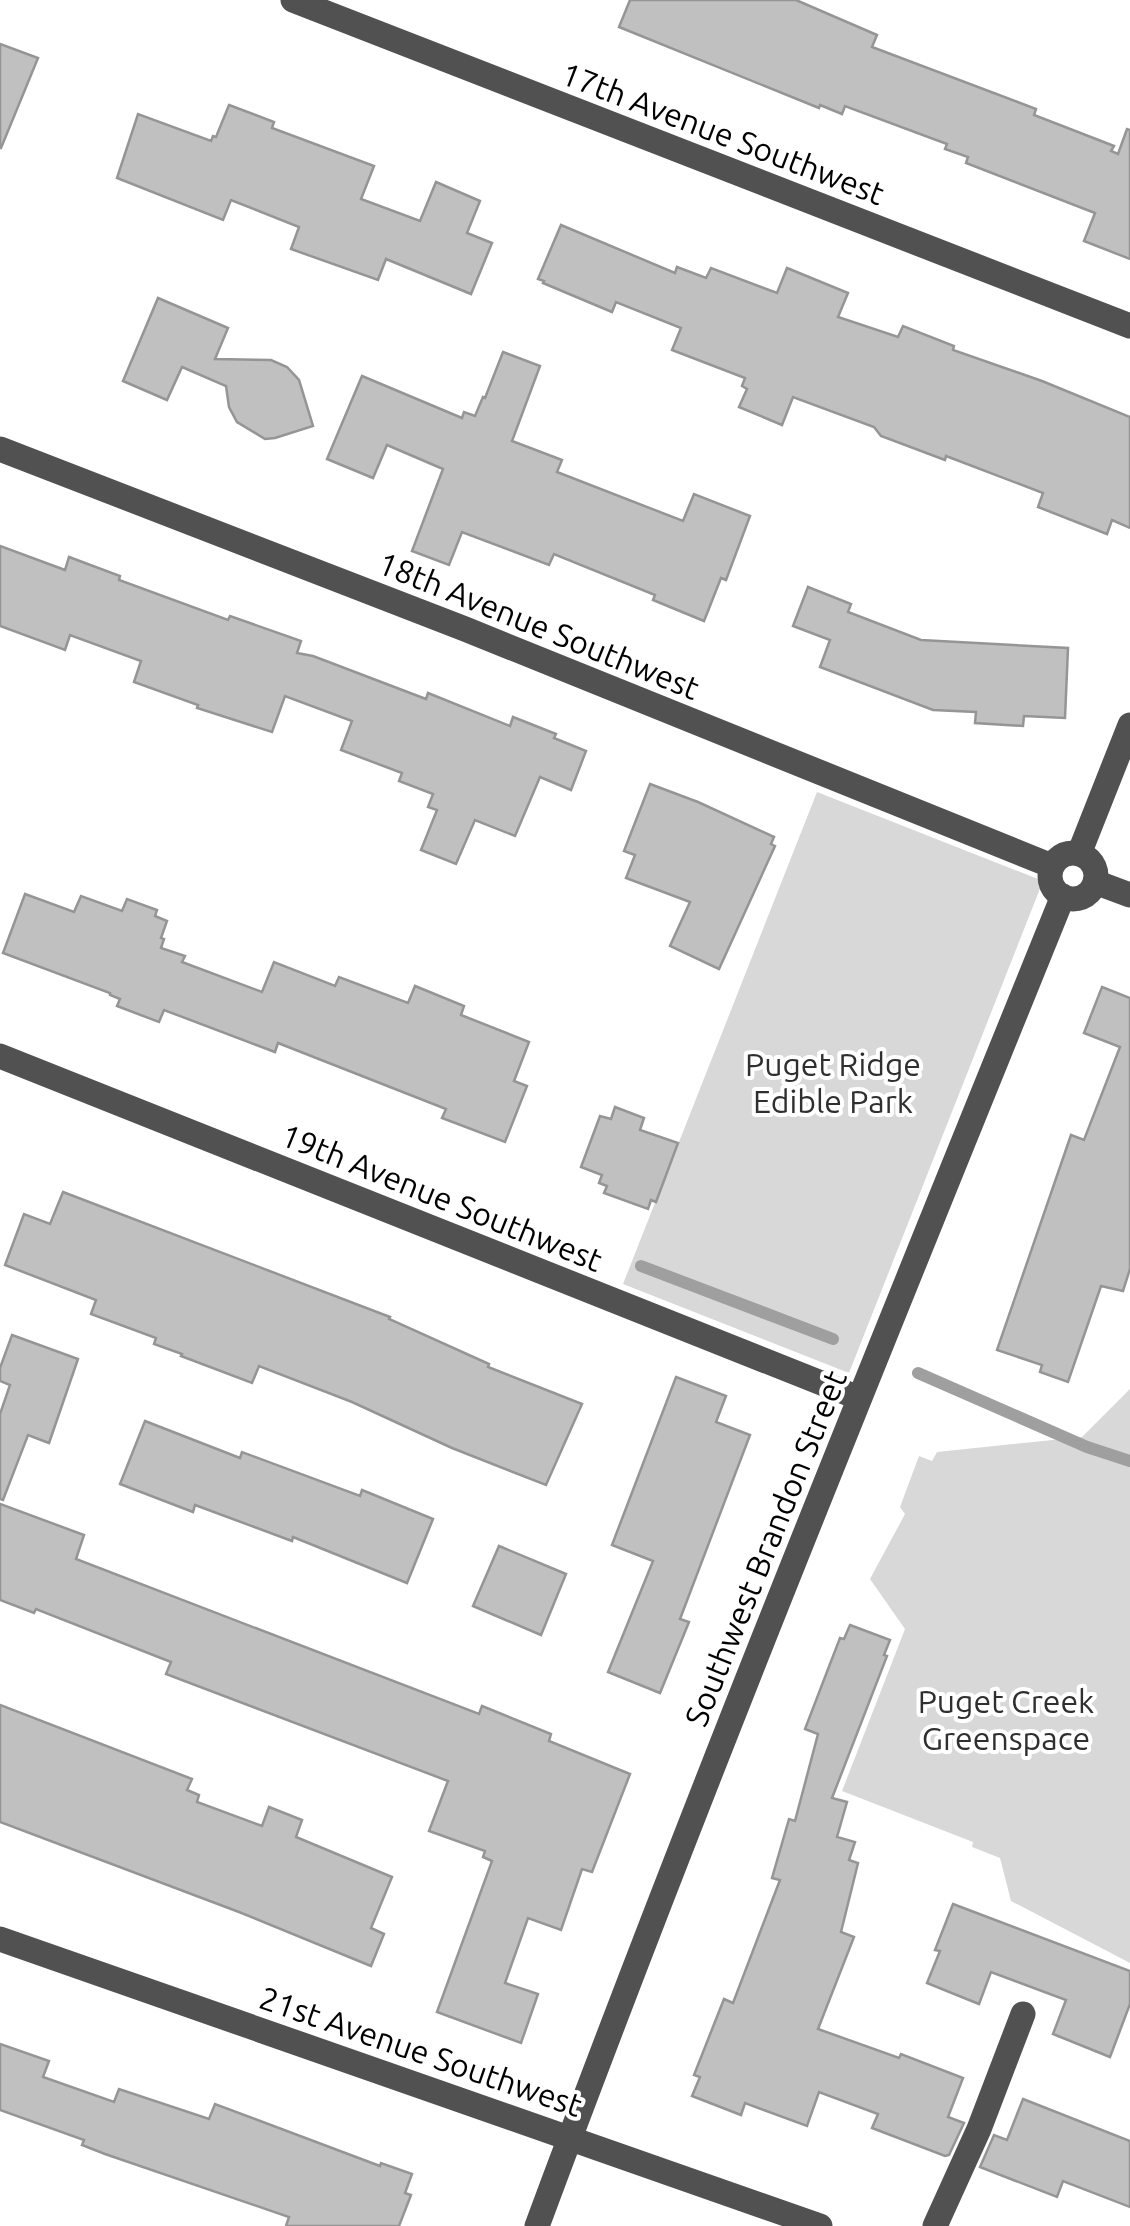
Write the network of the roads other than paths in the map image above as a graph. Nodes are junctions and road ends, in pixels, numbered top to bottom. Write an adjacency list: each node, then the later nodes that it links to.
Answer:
1 (293, 0): 2 (street, 17th Avenue Southwest)
2 (1130, 326)
3 (0, 449): 6 (street, 18th Avenue Southwest)
4 (1130, 725): 5 (street)
5 (1079, 854): 6 (street); 7 (street)
6 (1052, 866): 8 (street)
7 (1096, 882): 8 (street); 9 (street)
8 (1063, 896): 11 (street, Southwest Brandon Street)
9 (1130, 896)
10 (0, 1056): 11 (street, 19th Avenue Southwest)
11 (859, 1398): 14 (street, Southwest Brandon Street)
12 (0, 1939): 14 (street, 21st Avenue Southwest)
13 (1024, 2014): 17 (street)
14 (570, 2137): 15 (street, Southwest Brandon Street); 16 (street, 21st Avenue Southwest)
15 (537, 2226)
16 (820, 2226)
17 (935, 2226)

